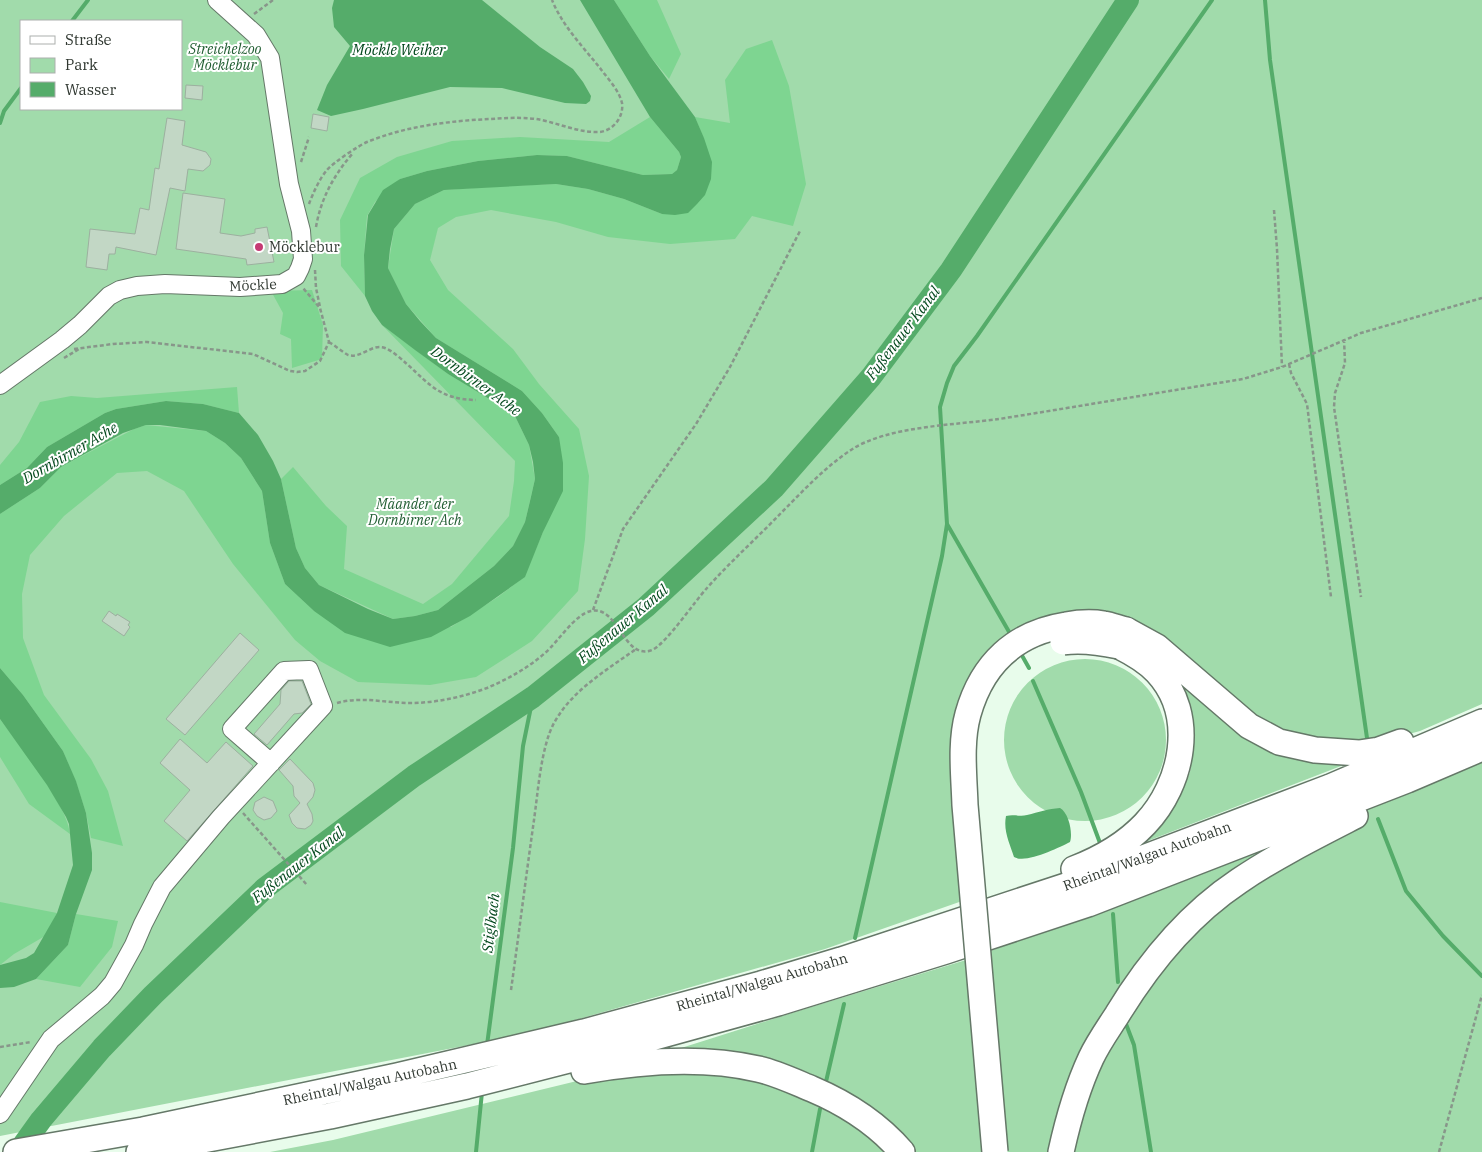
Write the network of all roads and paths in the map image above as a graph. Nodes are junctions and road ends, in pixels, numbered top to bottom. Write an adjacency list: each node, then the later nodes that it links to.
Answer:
1 (217, 0): 4 (street, Möckle)
2 (273, 0): 4 (path)
3 (552, 0): 6 (path)
4 (245, 25): 10 (street, Möckle)
5 (309, 137): 7 (path)
6 (356, 150): 10 (path); 10 (path)
7 (299, 168)
8 (1274, 210): 19 (path)
9 (800, 231): 24 (path)
10 (308, 232): 12 (street, Möckle)
11 (315, 265): 14 (path)
12 (296, 276): 14 (path); 20 (street, Möckle)
13 (1482, 298): 15 (path)
14 (320, 308): 16 (path)
15 (1344, 339): 18 (path); 23 (path)
16 (329, 342): 17 (path); 21 (path)
17 (69, 350)
18 (1289, 364): 19 (path); 22 (path)
19 (1282, 367): 26 (path)
20 (0, 385)
21 (476, 400)
22 (1331, 597)
23 (1361, 597)
24 (593, 610): 26 (path); 27 (path)
25 (1122, 638): 28 (highway); 33 (highway); 44 (highway, bridge); 45 (highway, bridge)
26 (636, 649): 34 (path)
27 (324, 706): 30 (street); 30 (street)
28 (1478, 733): 33 (highway, Rheintal/Walgau Autobahn); 38 (highway, Rheintal/Walgau Autobahn)
29 (1482, 753): 46 (highway)
30 (271, 762): 31 (street)
31 (234, 802): 32 (path); 36 (street)
32 (307, 885)
33 (939, 927): 38 (highway, Rheintal/Walgau Autobahn)
34 (511, 990)
35 (1482, 995): 47 (path)
36 (51, 1039): 37 (path); 40 (street)
37 (0, 1047)
38 (505, 1064): 39 (highway, Rheintal/Walgau Autobahn); 39 (highway, Rheintal/Walgau Autobahn); 43 (highway)
39 (328, 1104): 41 (highway, Rheintal/Walgau Autobahn); 42 (highway, Rheintal/Walgau Autobahn)
40 (0, 1114)
41 (16, 1152)
42 (139, 1152)
43 (902, 1152)
44 (995, 1152)
45 (1012, 1152)
46 (1061, 1152)
47 (1439, 1152)

